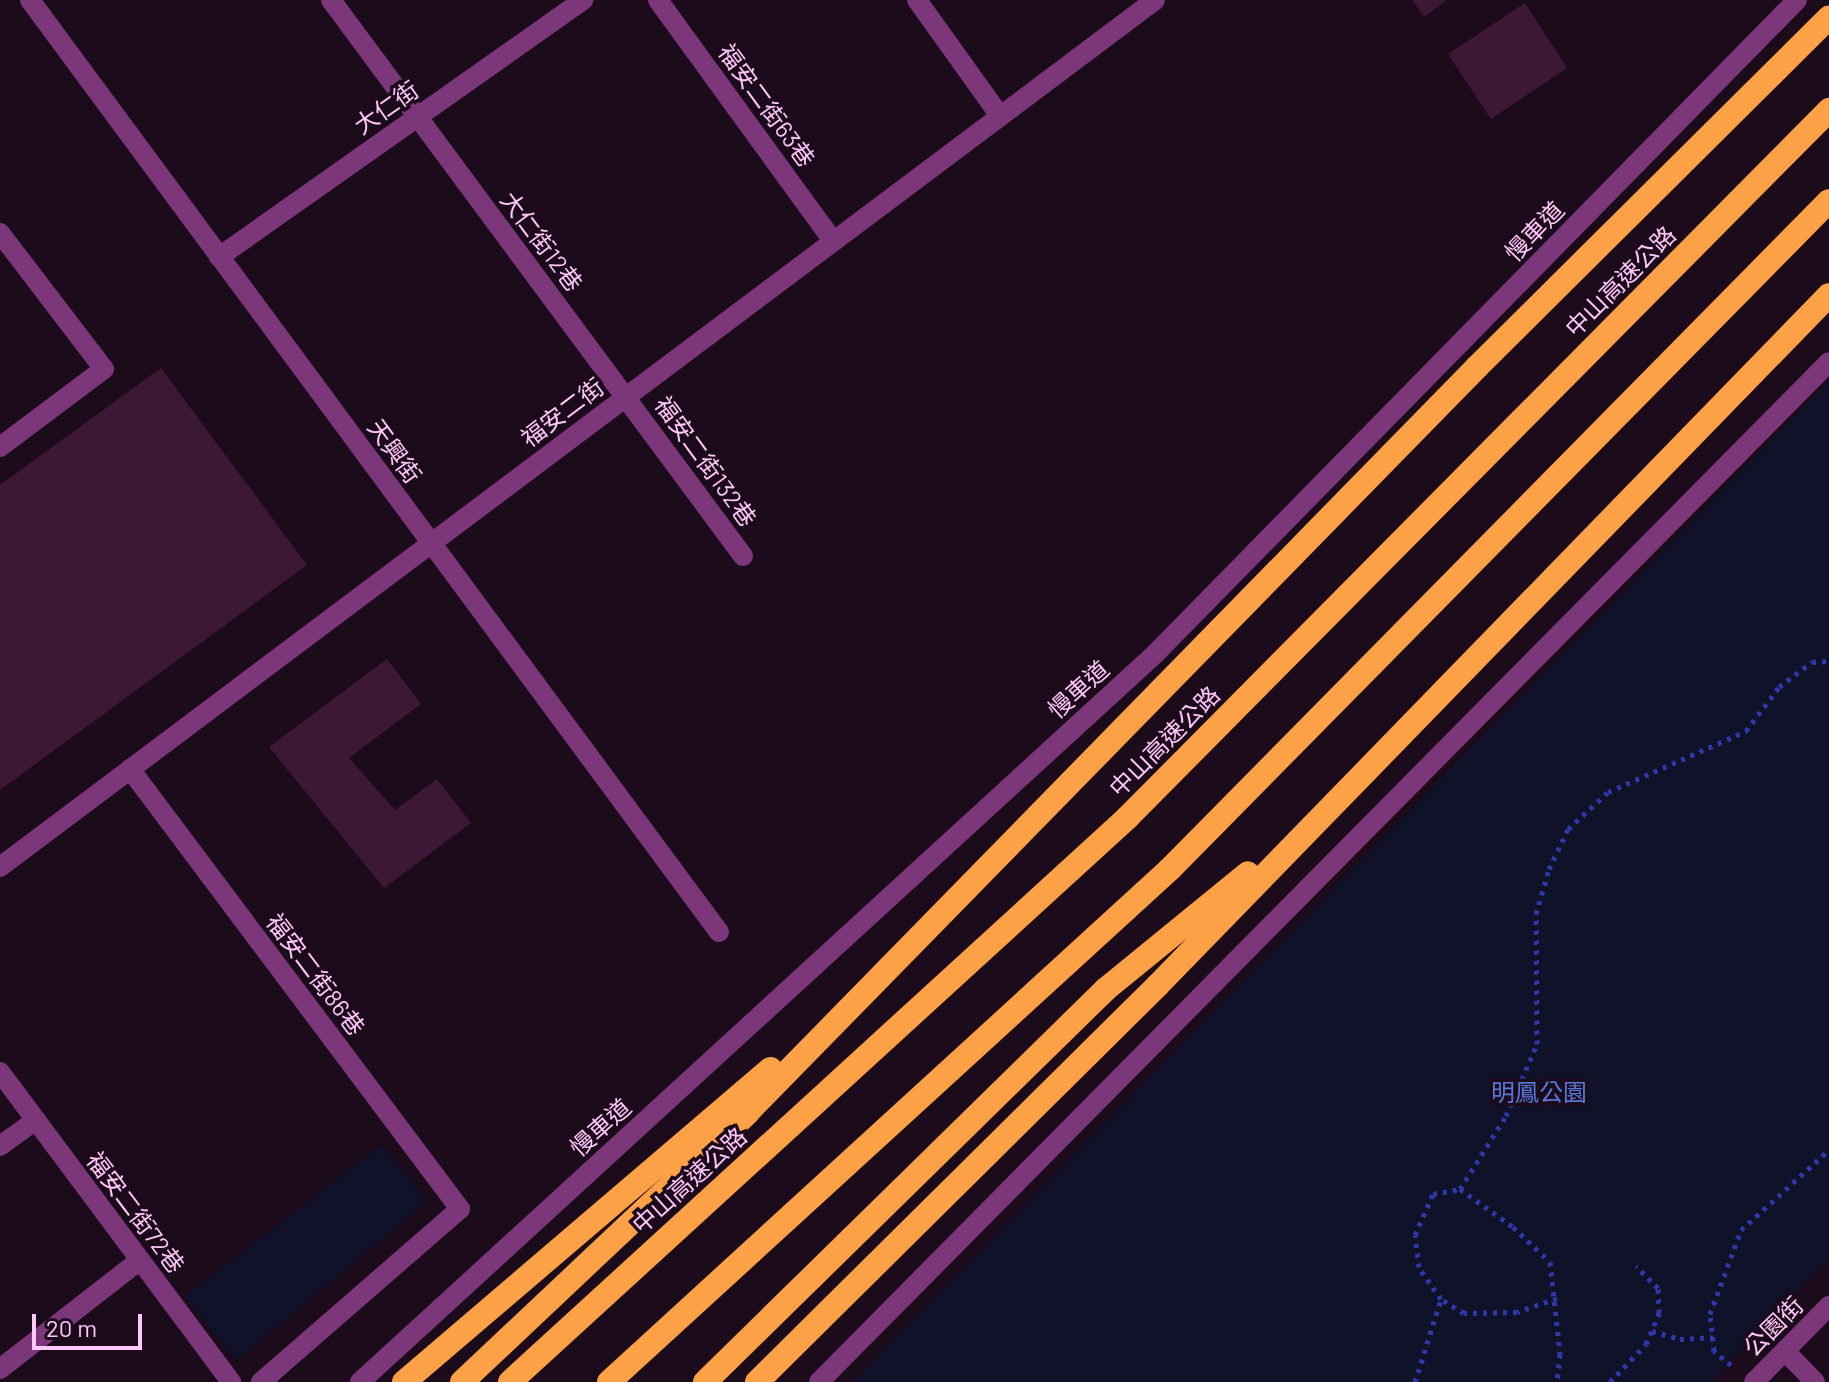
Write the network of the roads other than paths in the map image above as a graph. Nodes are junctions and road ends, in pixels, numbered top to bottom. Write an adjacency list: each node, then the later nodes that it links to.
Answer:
1 (30, 0): 15 (street, 天興街)
2 (331, 0): 11 (street, 大仁街12巷)
3 (583, 0): 11 (street, 大仁街)
4 (658, 0): 14 (street, 福安二街63巷)
5 (917, 0): 10 (street)
6 (1155, 0): 10 (street, 福安二街)
7 (1797, 0): 37 (street, 慢車道)
8 (1829, 17): 26 (highway)
9 (1829, 110): 40 (highway, 中山高速公路)
10 (1000, 116): 14 (street, 福安二街)
11 (417, 117): 15 (street, 大仁街); 18 (street, 大仁街12巷)
12 (1829, 201): 41 (highway)
13 (0, 233): 19 (street)
14 (833, 241): 18 (street, 福安二街)
15 (219, 257): 20 (street, 天興街)
16 (1829, 295): 23 (highway)
17 (1829, 362): 44 (street)
18 (626, 396): 20 (street, 福安二街); 21 (street, 福安二街132巷)
19 (0, 447)
20 (431, 544): 22 (street, 福安二街); 25 (street, 天興街)
21 (743, 556)
22 (130, 769): 24 (street, 福安二街); 36 (street, 福安二街86巷)
23 (1323, 815): 42 (highway); 43 (highway)
24 (0, 867)
25 (719, 932)
26 (860, 993): 38 (highway); 39 (highway)
27 (0, 1072): 28 (street, 福安二街72巷)
28 (36, 1120): 29 (street); 30 (street, 福安二街72巷)
29 (0, 1146)
30 (140, 1260): 33 (street); 35 (street, 福安二街72巷)
31 (1829, 1306): 32 (street, 公園街)
32 (1785, 1351): 34 (street, 公園街); 45 (street)
33 (0, 1369)
34 (1746, 1377)
35 (231, 1382)
36 (261, 1382)
37 (360, 1382)
38 (404, 1382)
39 (462, 1382)
40 (510, 1382)
41 (609, 1382)
42 (705, 1382)
43 (757, 1382)
44 (819, 1382)
45 (1815, 1382)

